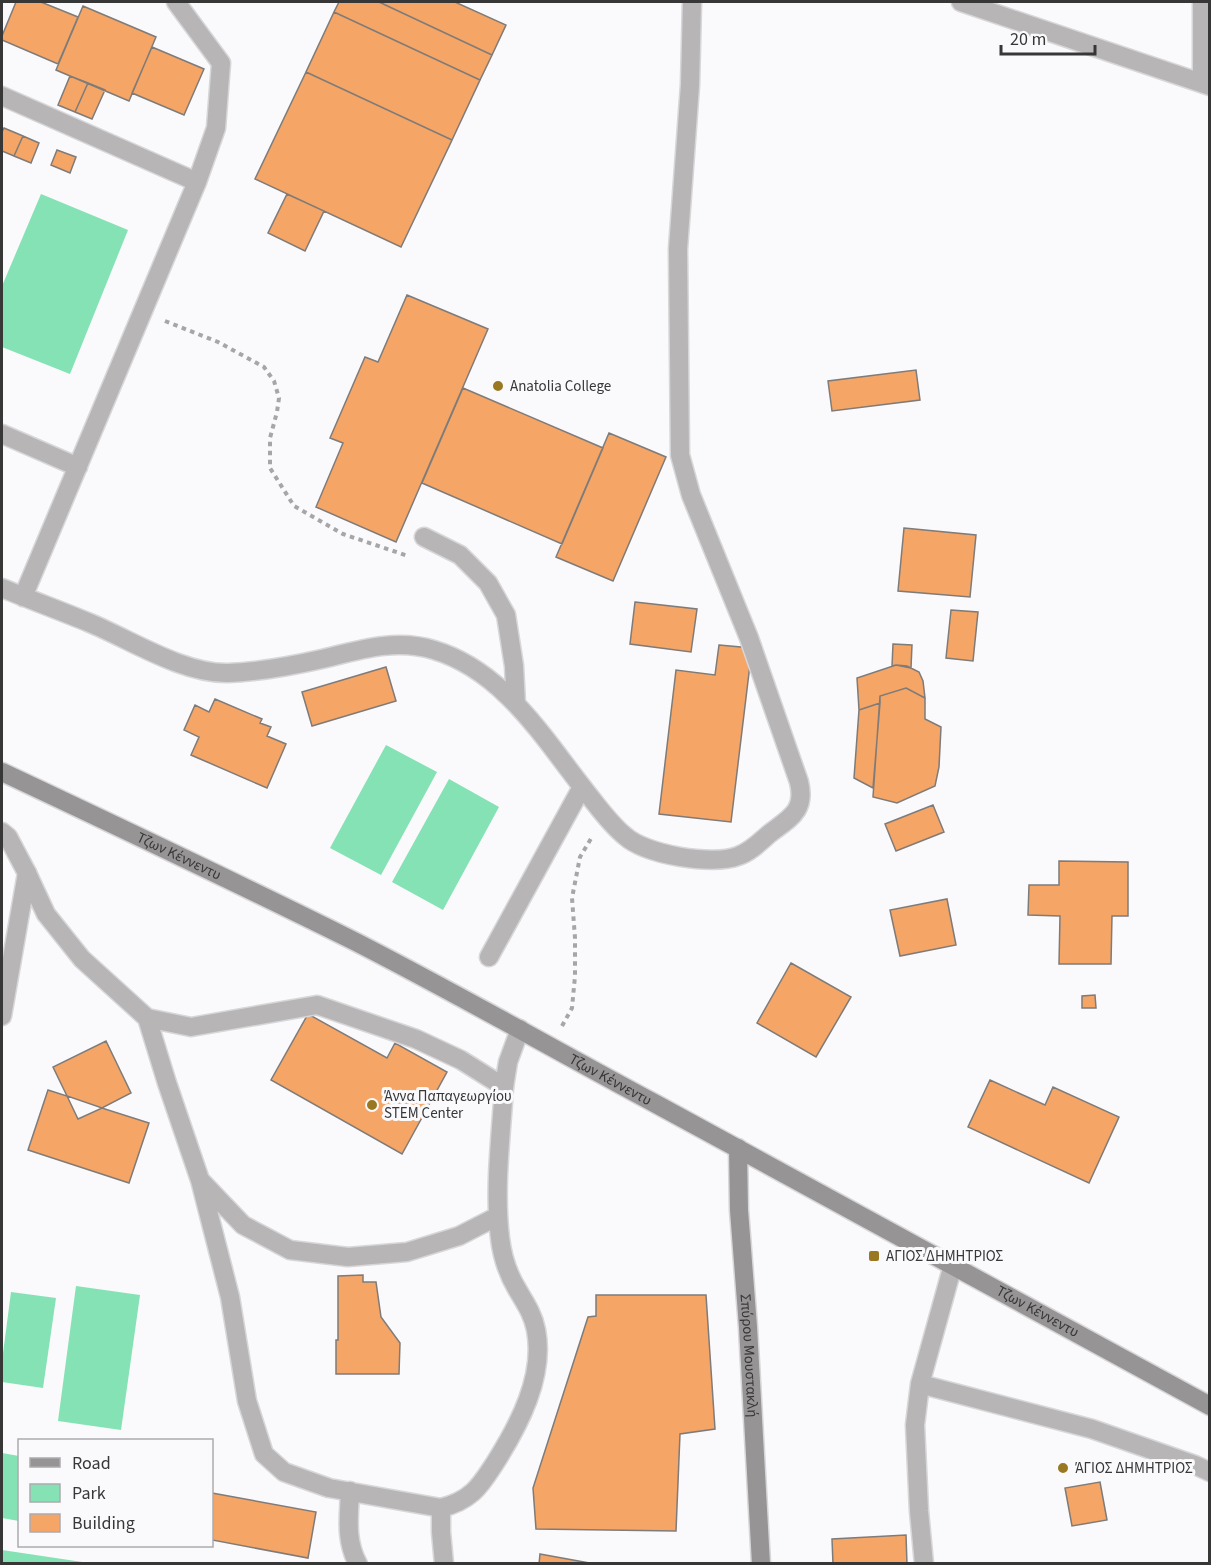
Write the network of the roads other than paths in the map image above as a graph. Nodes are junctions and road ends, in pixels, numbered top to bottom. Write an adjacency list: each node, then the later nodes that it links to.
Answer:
1 (176, 2): 7 (street)
2 (693, 2): 15 (street)
3 (1202, 2): 5 (street)
4 (972, 3): 5 (street)
5 (1206, 84)
6 (2, 96): 7 (street)
7 (197, 182): 9 (street)
8 (2, 434): 9 (street)
9 (78, 467): 12 (street)
10 (429, 540): 13 (street)
11 (2, 588): 12 (street)
12 (23, 597): 13 (street)
13 (516, 704): 15 (street)
14 (2, 772): 21 (main road, Τζων Κέννεντυ)
15 (582, 787): 18 (street)
16 (2, 832): 17 (street)
17 (27, 873): 19 (street); 20 (street)
18 (489, 957)
19 (2, 1016)
20 (147, 1018): 22 (street); 24 (street)
21 (520, 1029): 22 (street); 23 (main road, Τζων Κέννεντυ)
22 (504, 1087): 25 (street)
23 (738, 1148): 26 (main road, Τζων Κέννεντυ); 34 (main road, Σπύρου Μουστακλή)
24 (200, 1180): 25 (street); 30 (street)
25 (498, 1216): 31 (street)
26 (953, 1265): 27 (street); 28 (main road, Τζων Κέννεντυ)
27 (920, 1384): 29 (street); 35 (street)
28 (1209, 1406)
29 (1209, 1472)
30 (350, 1491): 31 (street); 32 (street)
31 (441, 1508): 33 (street)
32 (358, 1563)
33 (444, 1563)
34 (761, 1563)
35 (924, 1563)

